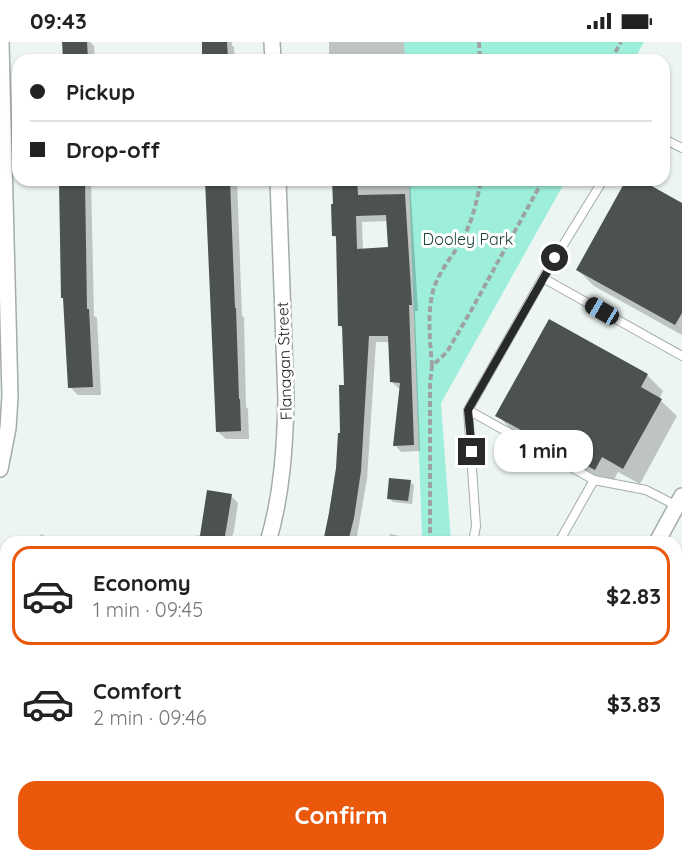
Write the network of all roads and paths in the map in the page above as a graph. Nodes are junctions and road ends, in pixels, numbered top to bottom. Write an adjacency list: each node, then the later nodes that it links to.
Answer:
1 (1, 42): 10 (street)
2 (278, 186): 13 (street, Flanagan Street)
3 (479, 186): 8 (path)
4 (540, 186): 8 (path)
5 (599, 186): 6 (lane)
6 (543, 278): 7 (lane); 9 (lane)
7 (682, 356)
8 (432, 366): 14 (path)
9 (468, 410): 11 (lane); 15 (lane)
10 (0, 469)
11 (594, 480): 12 (lane); 16 (lane)
12 (680, 501): 17 (street)
13 (269, 536)
14 (430, 536)
15 (474, 536)
16 (562, 536)
17 (660, 536)

